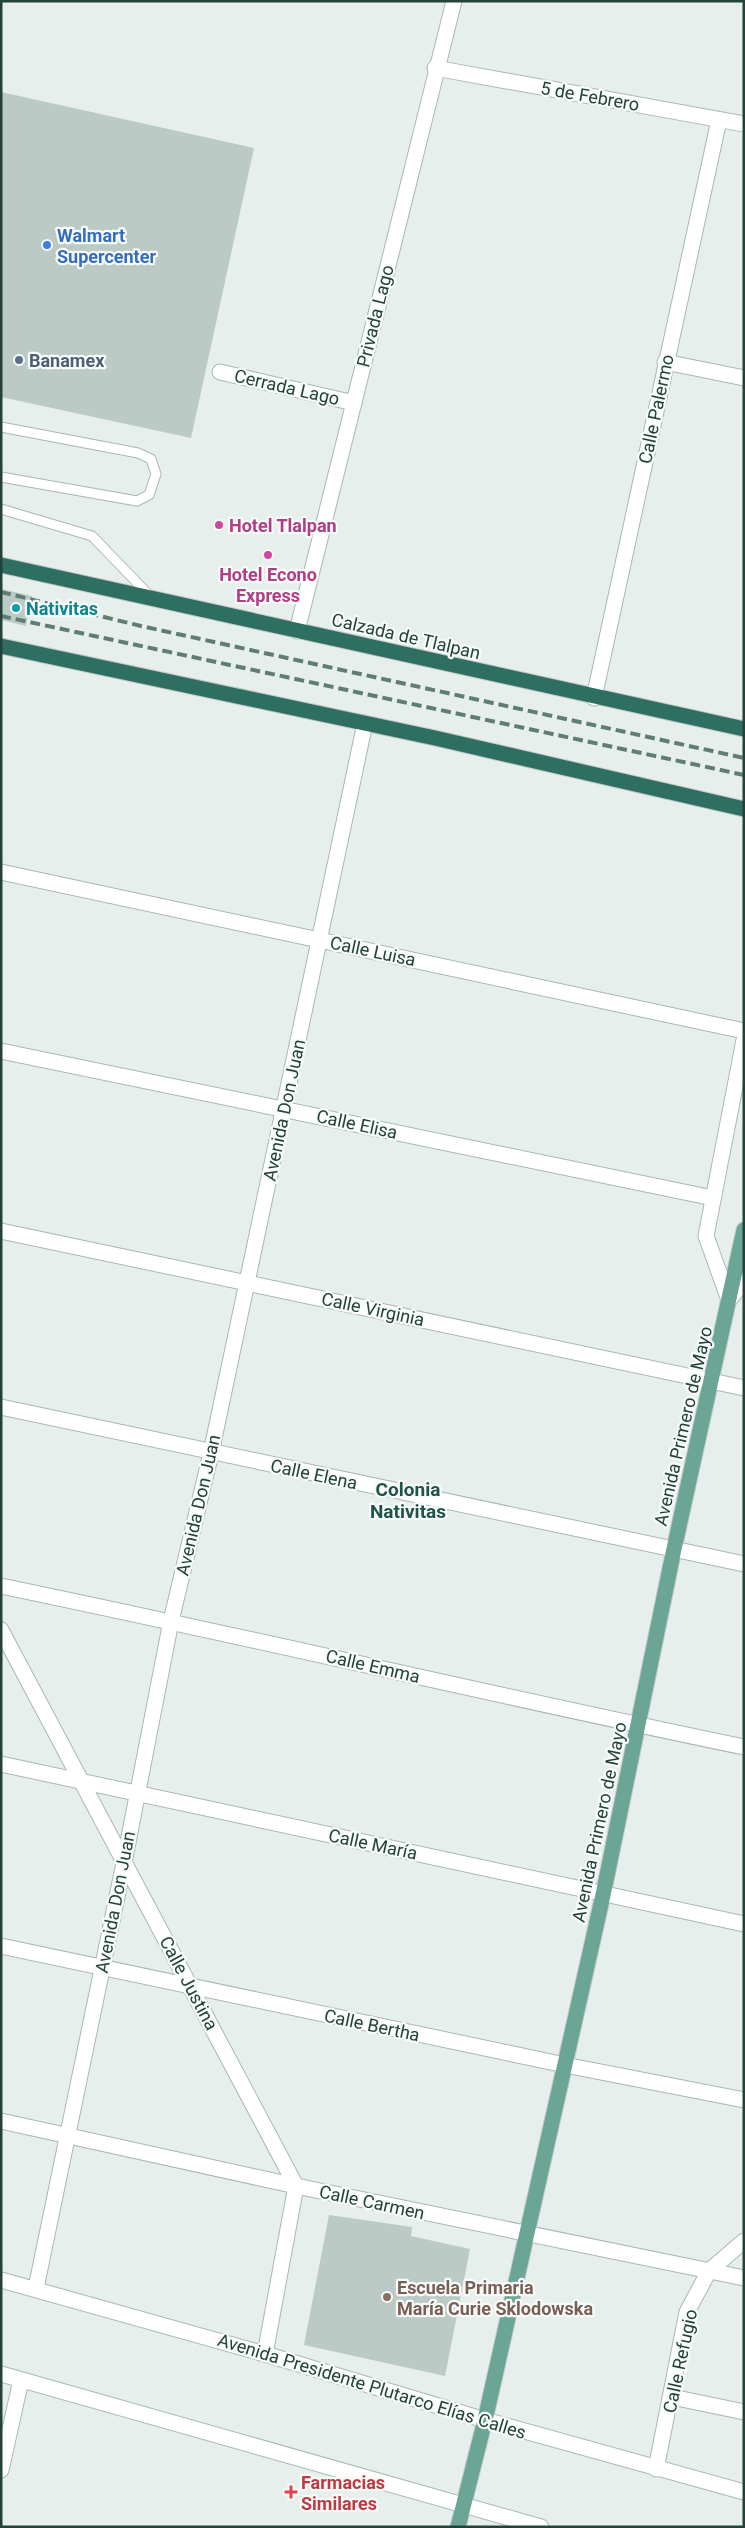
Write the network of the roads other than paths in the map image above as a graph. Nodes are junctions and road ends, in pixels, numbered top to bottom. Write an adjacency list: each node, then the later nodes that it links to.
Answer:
1 (454, 1): 2 (street, Privada Lago)
2 (435, 68): 3 (street, 5 de Febrero); 8 (street, Privada Lago)
3 (719, 120): 4 (street, 5 de Febrero); 5 (street, Calle Palermo)
4 (744, 124)
5 (666, 362): 7 (street); 16 (street, Calle Palermo)
6 (220, 372): 8 (street, Cerrada Lago)
7 (744, 378)
8 (354, 403): 14 (street, Privada Lago)
9 (1, 427): 10 (lane)
10 (1, 477)
11 (1, 509): 13 (lane)
12 (1, 564): 13 (highway, Calzada de Tlalpan)
13 (152, 599): 14 (highway, Calzada de Tlalpan)
14 (297, 631): 16 (highway, Calzada de Tlalpan)
15 (1, 646): 17 (highway)
16 (594, 698): 18 (highway, Calzada de Tlalpan)
17 (365, 723): 19 (highway); 21 (street, Avenida Don Juan)
18 (744, 729)
19 (744, 809)
20 (1, 872): 21 (street, Calle Luisa)
21 (320, 939): 22 (street, Calle Luisa); 25 (street, Avenida Don Juan)
22 (744, 1032)
23 (744, 1040): 26 (street)
24 (1, 1051): 25 (street, Calle Elisa)
25 (284, 1109): 26 (street, Calle Elisa); 29 (street, Avenida Don Juan)
26 (713, 1198): 31 (street)
27 (744, 1230): 31 (main road, Avenida Primero de Mayo)
28 (1, 1231): 29 (street, Calle Virginia)
29 (248, 1282): 32 (street, Calle Virginia); 35 (street, Avenida Don Juan)
30 (744, 1282): 31 (street)
31 (729, 1300): 32 (main road, Avenida Primero de Mayo)
32 (712, 1381): 33 (street, Calle Virginia); 36 (main road, Avenida Primero de Mayo)
33 (744, 1388)
34 (1, 1407): 35 (street, Calle Elena)
35 (211, 1453): 36 (street, Calle Elena); 39 (street, Avenida Don Juan)
36 (674, 1549): 37 (street, Calle Elena); 41 (main road, Avenida Primero de Mayo)
37 (744, 1564)
38 (1, 1586): 39 (street, Calle Emma)
39 (171, 1620): 41 (street, Calle Emma); 45 (street, Avenida Don Juan)
40 (1, 1630): 44 (street, Calle Justina)
41 (639, 1726): 42 (street, Calle Emma); 47 (main road, Avenida Primero de Mayo)
42 (744, 1747)
43 (1, 1764): 44 (street, Calle María)
44 (82, 1780): 45 (street, Calle María); 46 (street, Calle Justina)
45 (136, 1792): 46 (street, Avenida Don Juan); 47 (street, Calle María)
46 (124, 1863): 50 (street, Avenida Don Juan); 51 (street, Calle Justina)
47 (603, 1895): 48 (street, Calle María); 52 (main road, Avenida Primero de Mayo)
48 (744, 1924)
49 (1, 1946): 50 (street, Calle Bertha)
50 (101, 1968): 51 (street, Calle Bertha); 55 (street, Avenida Don Juan)
51 (191, 1988): 52 (street, Calle Bertha); 56 (street, Calle Justina)
52 (565, 2065): 53 (street, Calle Bertha); 57 (main road, Avenida Primero de Mayo)
53 (744, 2100)
54 (1, 2121): 55 (street, Calle Carmen)
55 (67, 2135): 56 (street, Calle Carmen); 62 (street, Avenida Don Juan)
56 (296, 2186): 57 (street, Calle Carmen); 63 (street)
57 (527, 2233): 59 (street, Calle Carmen); 68 (main road, Avenida Primero de Mayo)
58 (744, 2241): 59 (street, Calle Refugio)
59 (709, 2271): 60 (street, Calle Carmen); 66 (street, Calle Refugio)
60 (744, 2278)
61 (1, 2280): 62 (street, Avenida Presidente Plutarco Elías Calles)
62 (36, 2288): 63 (street, Avenida Presidente Plutarco Elías Calles)
63 (265, 2354): 68 (street, Avenida Presidente Plutarco Elías Calles)
64 (1, 2374): 65 (street)
65 (22, 2380): 70 (street); 72 (street)
66 (672, 2397): 67 (street); 69 (street, Calle Refugio)
67 (744, 2412)
68 (485, 2420): 69 (street, Avenida Presidente Plutarco Elías Calles); 72 (main road, Avenida Primero de Mayo)
69 (656, 2469): 71 (street, Avenida Presidente Plutarco Elías Calles)
70 (1, 2470)
71 (744, 2492)
72 (464, 2504): 73 (main road, Avenida Primero de Mayo); 74 (street)
73 (458, 2527)
74 (542, 2527)

